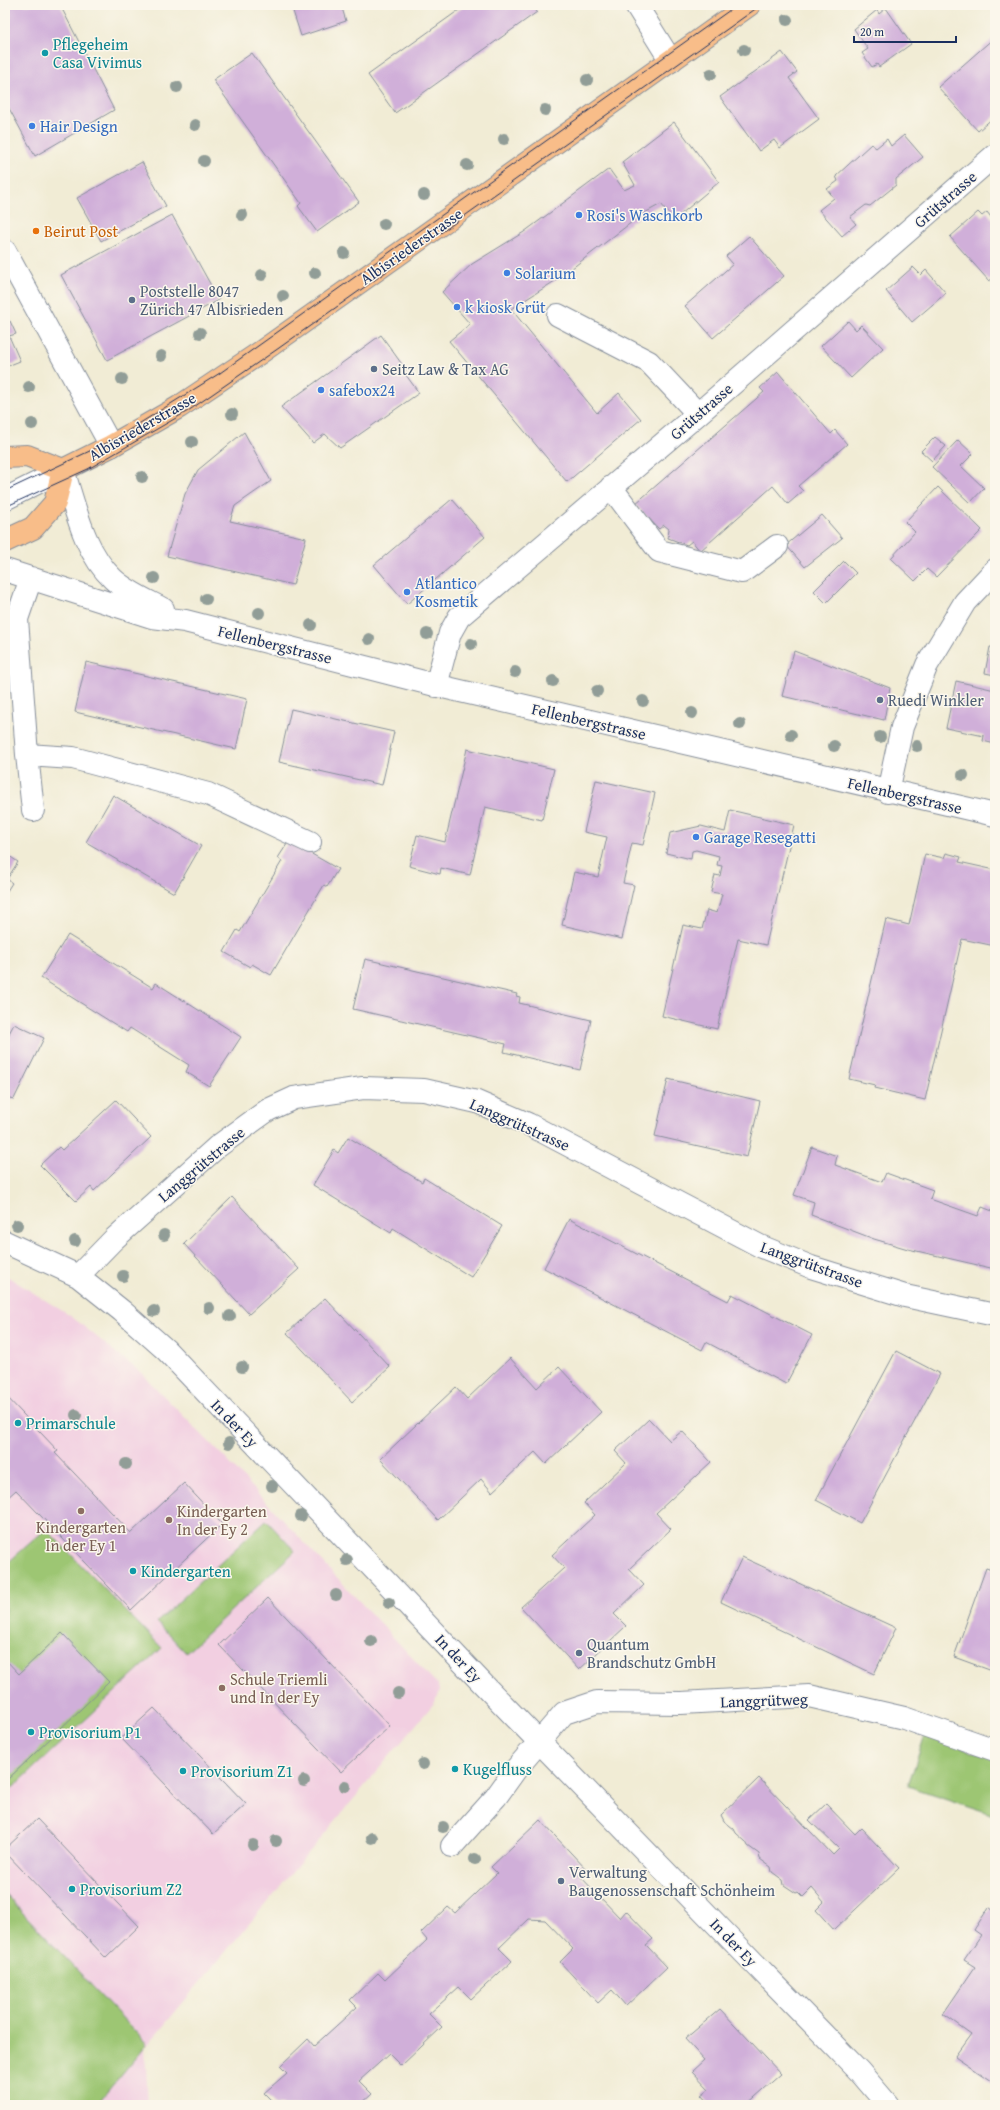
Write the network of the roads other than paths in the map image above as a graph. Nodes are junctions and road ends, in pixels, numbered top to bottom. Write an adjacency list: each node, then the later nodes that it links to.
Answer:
1 (636, 5): 3 (street)
2 (749, 5): 3 (main road, Albisriederstrasse)
3 (671, 61): 8 (main road, Albisriederstrasse)
4 (995, 155): 7 (street, Grütstrasse)
5 (5, 251): 8 (street)
6 (558, 315): 7 (street)
7 (698, 414): 11 (street, Grütstrasse)
8 (111, 446): 10 (main road, Albisriederstrasse)
9 (5, 457): 10 (main road)
10 (63, 470): 12 (street); 13 (main road); 18 (street, Fellenbergstrasse)
11 (611, 488): 14 (street); 19 (street, Grütstrasse)
12 (5, 499)
13 (5, 541)
14 (778, 546)
15 (5, 570): 17 (street, Fellenbergstrasse)
16 (995, 570): 21 (street)
17 (31, 578): 18 (street, Fellenbergstrasse); 20 (street)
18 (185, 621): 19 (street, Fellenbergstrasse)
19 (436, 686): 21 (street, Fellenbergstrasse)
20 (27, 755): 22 (street); 24 (street)
21 (888, 792): 23 (street, Fellenbergstrasse)
22 (33, 810)
23 (995, 815)
24 (310, 842)
25 (5, 1242): 26 (street, In der Ey)
26 (78, 1276): 27 (street, Langgrütstrasse); 28 (street, In der Ey)
27 (995, 1315)
28 (540, 1742): 29 (street, Langgrütweg); 30 (street, Langgrütweg); 31 (street, In der Ey)
29 (995, 1750)
30 (452, 1846)
31 (888, 2105)

